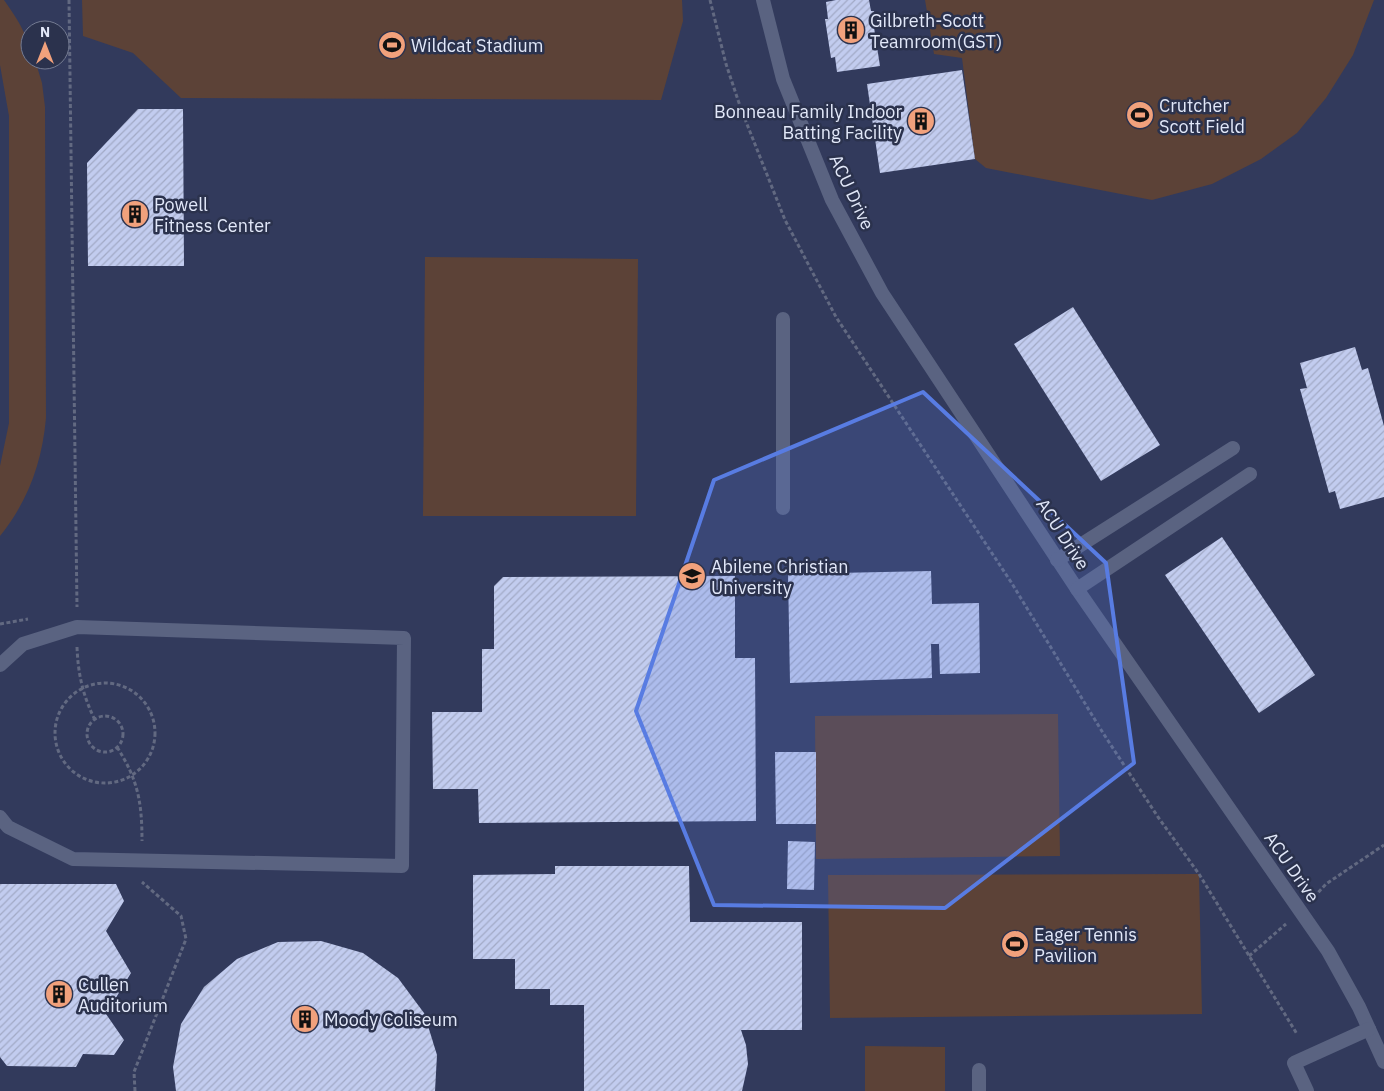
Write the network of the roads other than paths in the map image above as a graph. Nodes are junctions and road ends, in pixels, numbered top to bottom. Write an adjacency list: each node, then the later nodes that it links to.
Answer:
1 (762, 0): 6 (lane, ACU Drive)
2 (783, 319): 5 (lane)
3 (1233, 448): 6 (lane)
4 (1250, 474): 7 (lane)
5 (783, 508)
6 (1057, 560): 7 (lane, ACU Drive)
7 (1077, 590): 10 (lane, ACU Drive)
8 (0, 665): 9 (lane)
9 (0, 817)
10 (1370, 1029): 11 (lane, ACU Drive); 14 (lane)
11 (1384, 1062)
12 (979, 1070): 13 (lane)
13 (979, 1091)
14 (1307, 1091)

